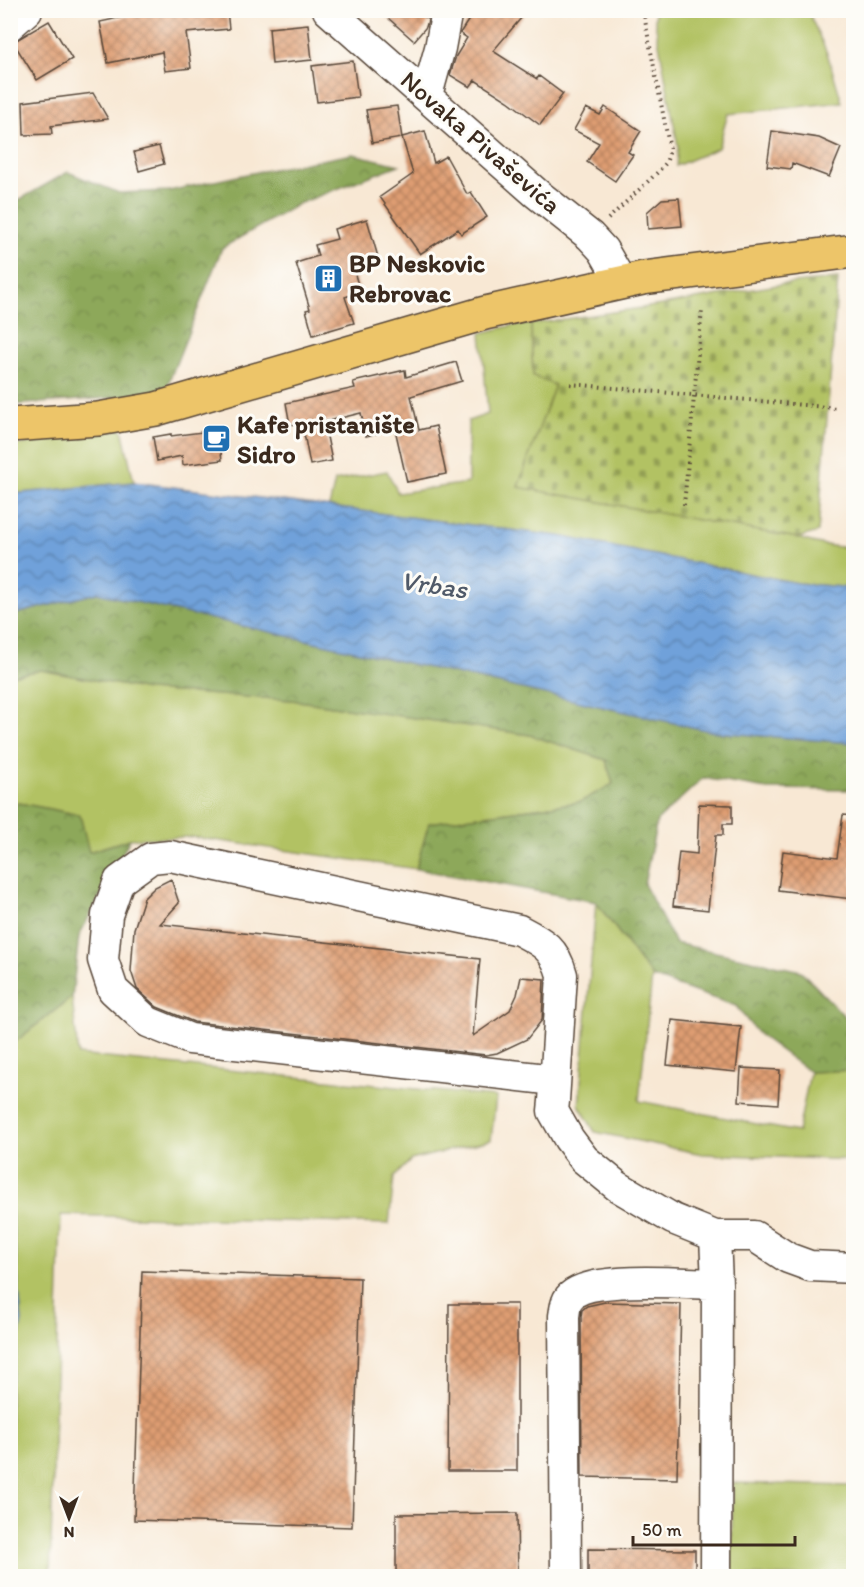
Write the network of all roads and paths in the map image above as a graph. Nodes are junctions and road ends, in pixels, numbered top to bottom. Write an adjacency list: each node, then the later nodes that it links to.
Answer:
1 (27, 10): 5 (street)
2 (328, 10): 6 (street, Novaka Pivaševića)
3 (447, 10): 6 (street)
4 (643, 10): 7 (path)
5 (10, 25)
6 (427, 95): 7 (street, Novaka Pivaševića)
7 (590, 236): 9 (street, Novaka Pivaševića)
8 (854, 251): 9 (main road)
9 (622, 283): 14 (main road)
10 (702, 309): 12 (path)
11 (570, 384): 12 (path)
12 (693, 396): 13 (path); 15 (path)
13 (837, 408)
14 (10, 425)
15 (684, 504)
16 (555, 1080): 16 (street); 17 (street)
17 (715, 1236): 18 (street); 19 (street)
18 (854, 1268)
19 (717, 1284): 20 (street); 21 (street)
20 (566, 1576)
21 (716, 1576)

